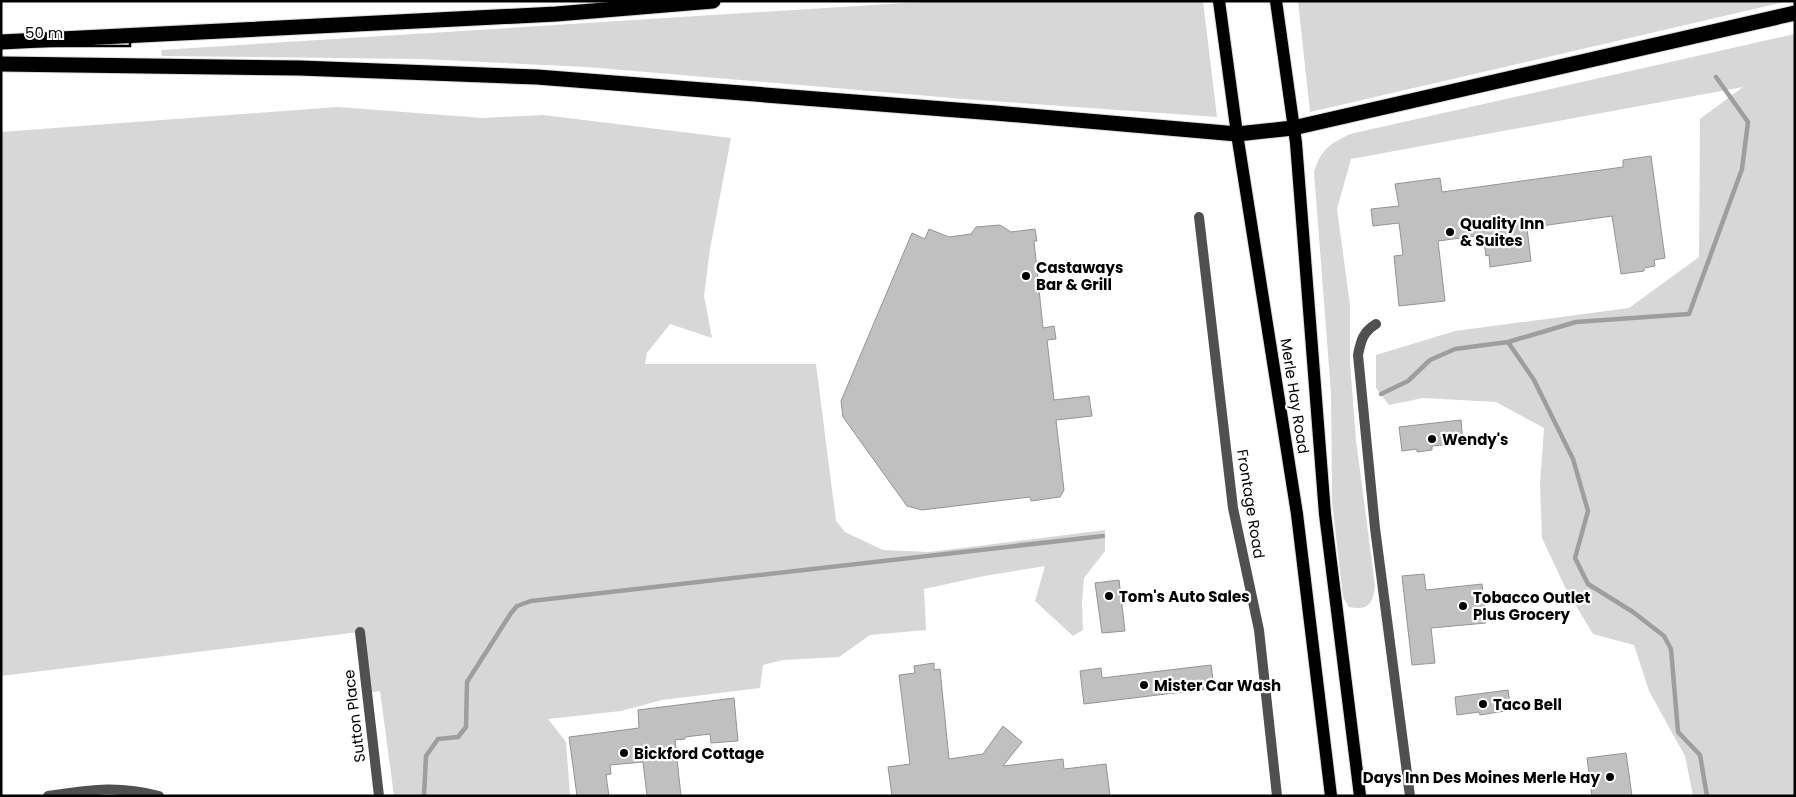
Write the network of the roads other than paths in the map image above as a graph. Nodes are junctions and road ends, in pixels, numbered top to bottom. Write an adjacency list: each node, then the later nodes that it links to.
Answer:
1 (713, 1): 5 (highway)
2 (1219, 1): 8 (main road, Merle Hay Road)
3 (1276, 1): 7 (main road, Merle Hay Road)
4 (1795, 13): 7 (highway)
5 (1, 42)
6 (1, 64): 8 (highway)
7 (1293, 128): 8 (highway); 17 (main road, Merle Hay Road)
8 (1236, 134): 16 (main road, Merle Hay Road)
9 (1198, 217): 15 (street, Frontage Road)
10 (1376, 324): 18 (street)
11 (360, 632): 14 (street, Sutton Place)
12 (48, 796): 13 (street)
13 (159, 796)
14 (379, 796)
15 (1277, 796)
16 (1331, 796)
17 (1360, 796)
18 (1410, 796)

